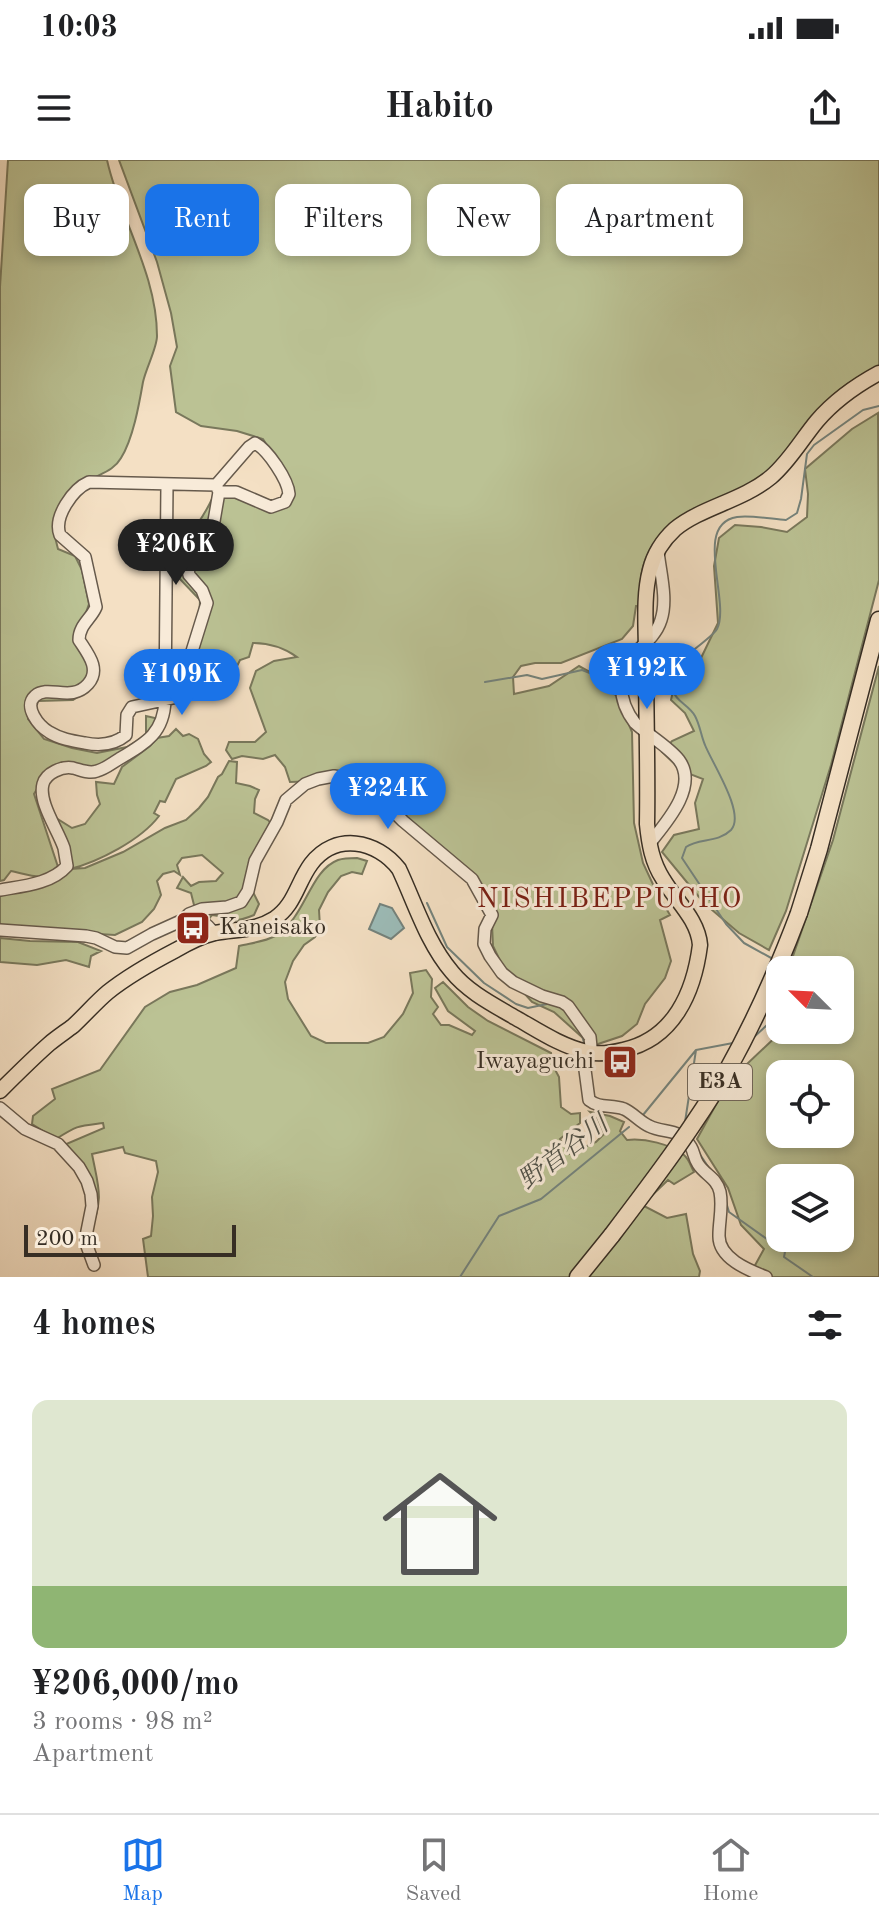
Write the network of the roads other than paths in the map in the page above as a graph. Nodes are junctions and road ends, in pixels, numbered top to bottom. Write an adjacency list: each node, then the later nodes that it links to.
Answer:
1 (879, 373): 5 (main road)
2 (167, 484): 3 (street); 6 (street); 6 (street)
3 (218, 488): 3 (street); 6 (street)
4 (879, 620): 17 (highway, E3A, bridge)
5 (646, 644): 7 (main road); 7 (street)
6 (165, 700): 9 (street)
7 (646, 733): 8 (main road); 8 (street)
8 (649, 844): 13 (main road)
9 (0, 890)
10 (183, 920): 11 (street); 12 (street); 13 (street)
11 (0, 930)
12 (214, 934): 13 (main road); 14 (main road)
13 (589, 1053): 18 (street)
14 (0, 1091)
15 (0, 1108): 16 (street)
16 (94, 1265)
17 (578, 1277)
18 (766, 1277)

